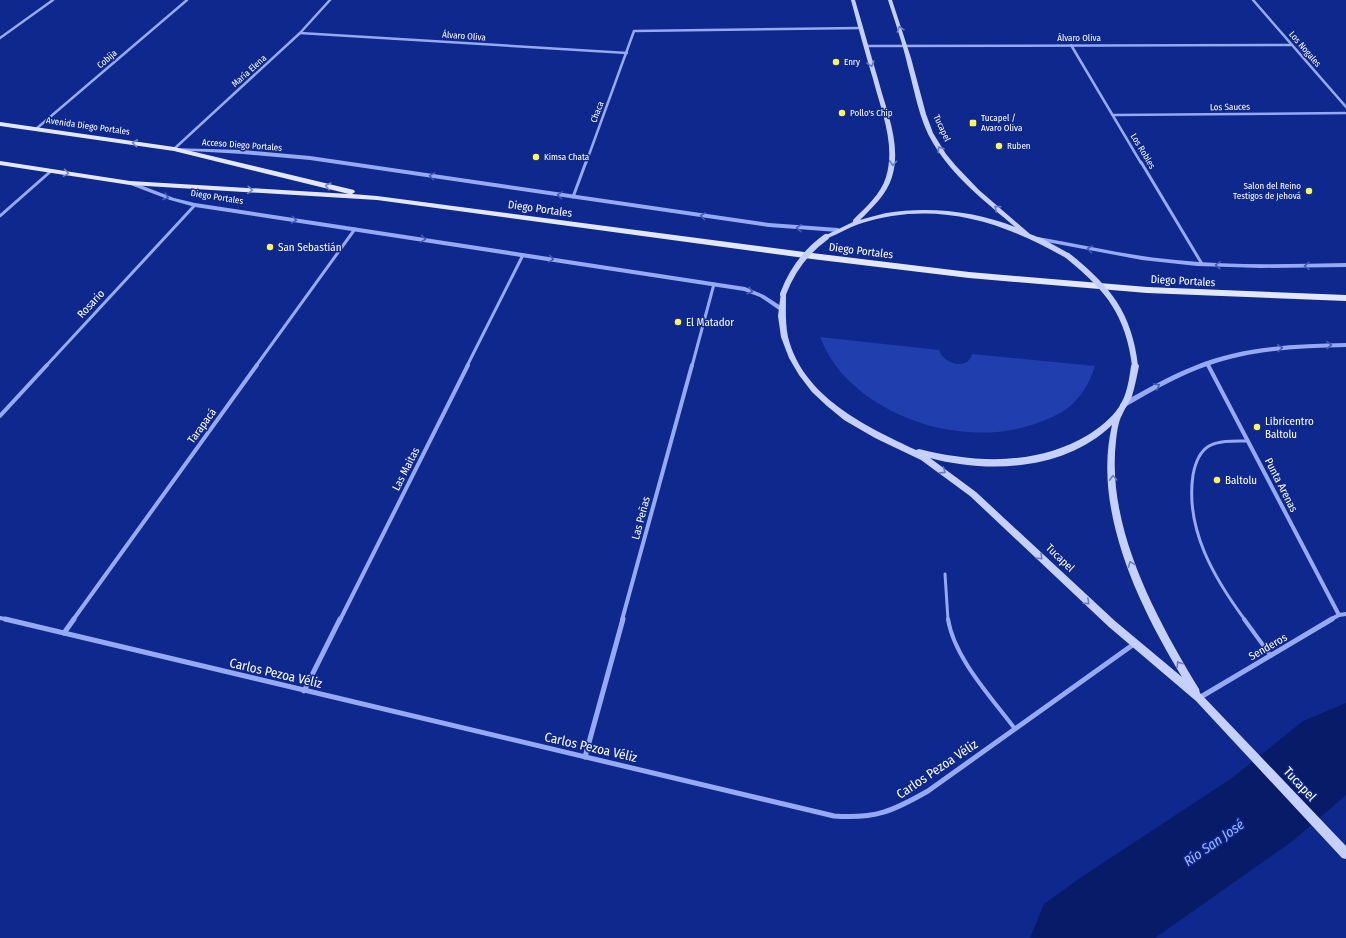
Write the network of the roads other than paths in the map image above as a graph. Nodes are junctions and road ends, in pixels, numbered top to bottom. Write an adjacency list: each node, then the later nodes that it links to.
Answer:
1 (53, 0): 9 (street)
2 (187, 0): 19 (street, Cobija)
3 (330, 0): 8 (street, María Elena)
4 (853, 0): 7 (main road)
5 (890, 0): 10 (main road, Tucapel, one-way to 5)
6 (1253, 0): 12 (street, Los Nogales)
7 (861, 28): 13 (main road); 14 (street, Chaca)
8 (300, 33): 14 (street, Álvaro Oliva); 20 (street, María Elena)
9 (0, 38)
10 (905, 45): 11 (street, Álvaro Oliva); 13 (street, Álvaro Oliva); 32 (main road, Tucapel, one-way to 10)
11 (1071, 45): 12 (street, Álvaro Oliva); 17 (street, Los Robles)
12 (1292, 45): 15 (street, Los Nogales)
13 (866, 46): 29 (main road, one-way to 29)
14 (627, 53): 25 (street, Chaca)
15 (1346, 107)
16 (1346, 113): 17 (street, Los Sauces)
17 (1113, 115): 35 (street, Los Robles)
18 (0, 124): 19 (main road, Avenida Diego Portales)
19 (36, 129): 20 (main road, Avenida Diego Portales, one-way to 19)
20 (174, 149): 21 (street, Acceso Diego Portales); 26 (main road, Diego Portales, one-way to 20)
21 (310, 158): 25 (street, Diego Portales, one-way to 21)
22 (0, 163): 23 (main road)
23 (51, 171): 24 (main road, one-way to 24); 28 (street)
24 (130, 183): 26 (main road, Diego Portales, one-way to 26); 27 (street, Diego Portales, one-way to 27)
25 (573, 197): 31 (street, Diego Portales, one-way to 25)
26 (377, 198): 38 (main road, Diego Portales)
27 (195, 205): 30 (street, Diego Portales, one-way to 30); 44 (street, Rosario)
28 (0, 216)
29 (853, 223): 31 (main road); 32 (main road)
30 (355, 229): 34 (street, Diego Portales, one-way to 34); 51 (street, Tarapacá)
31 (838, 230): 39 (main road, bridge)
32 (1027, 234): 33 (main road)
33 (1038, 239): 35 (street, Diego Portales, one-way to 33); 42 (main road, bridge)
34 (523, 255): 37 (street, Diego Portales, one-way to 37); 54 (street, Las Maitas)
35 (1202, 264): 36 (street, Diego Portales, one-way to 35)
36 (1346, 265)
37 (714, 284): 39 (street, Diego Portales, one-way to 39); 57 (street, Las Peñas)
38 (1346, 298)
39 (781, 308): 46 (main road)
40 (1346, 345): 41 (street, one-way to 40)
41 (1207, 363): 42 (street, one-way to 41); 45 (street, Punta Arenas)
42 (1123, 405): 43 (main road)
43 (1118, 414): 46 (main road); 55 (main road, Tucapel, one-way to 43)
44 (0, 416)
45 (1248, 441): 49 (street, Punta Arenas); 53 (lane)
46 (897, 445): 52 (main road, Tucapel, one-way to 52)
47 (945, 574): 56 (lane)
48 (1346, 614): 49 (street, Senderos)
49 (1339, 616): 53 (street, Senderos)
50 (0, 618): 51 (street, Carlos Pezoa Véliz)
51 (64, 633): 54 (street, Carlos Pezoa Véliz)
52 (1134, 644): 55 (main road, Tucapel); 56 (street, Carlos Pezoa Véliz)
53 (1271, 656): 55 (street, Senderos)
54 (304, 691): 57 (street, Carlos Pezoa Véliz)
55 (1199, 698): 58 (main road, Tucapel)
56 (1015, 729): 57 (street, Carlos Pezoa Véliz)
57 (584, 757)
58 (1344, 852)

